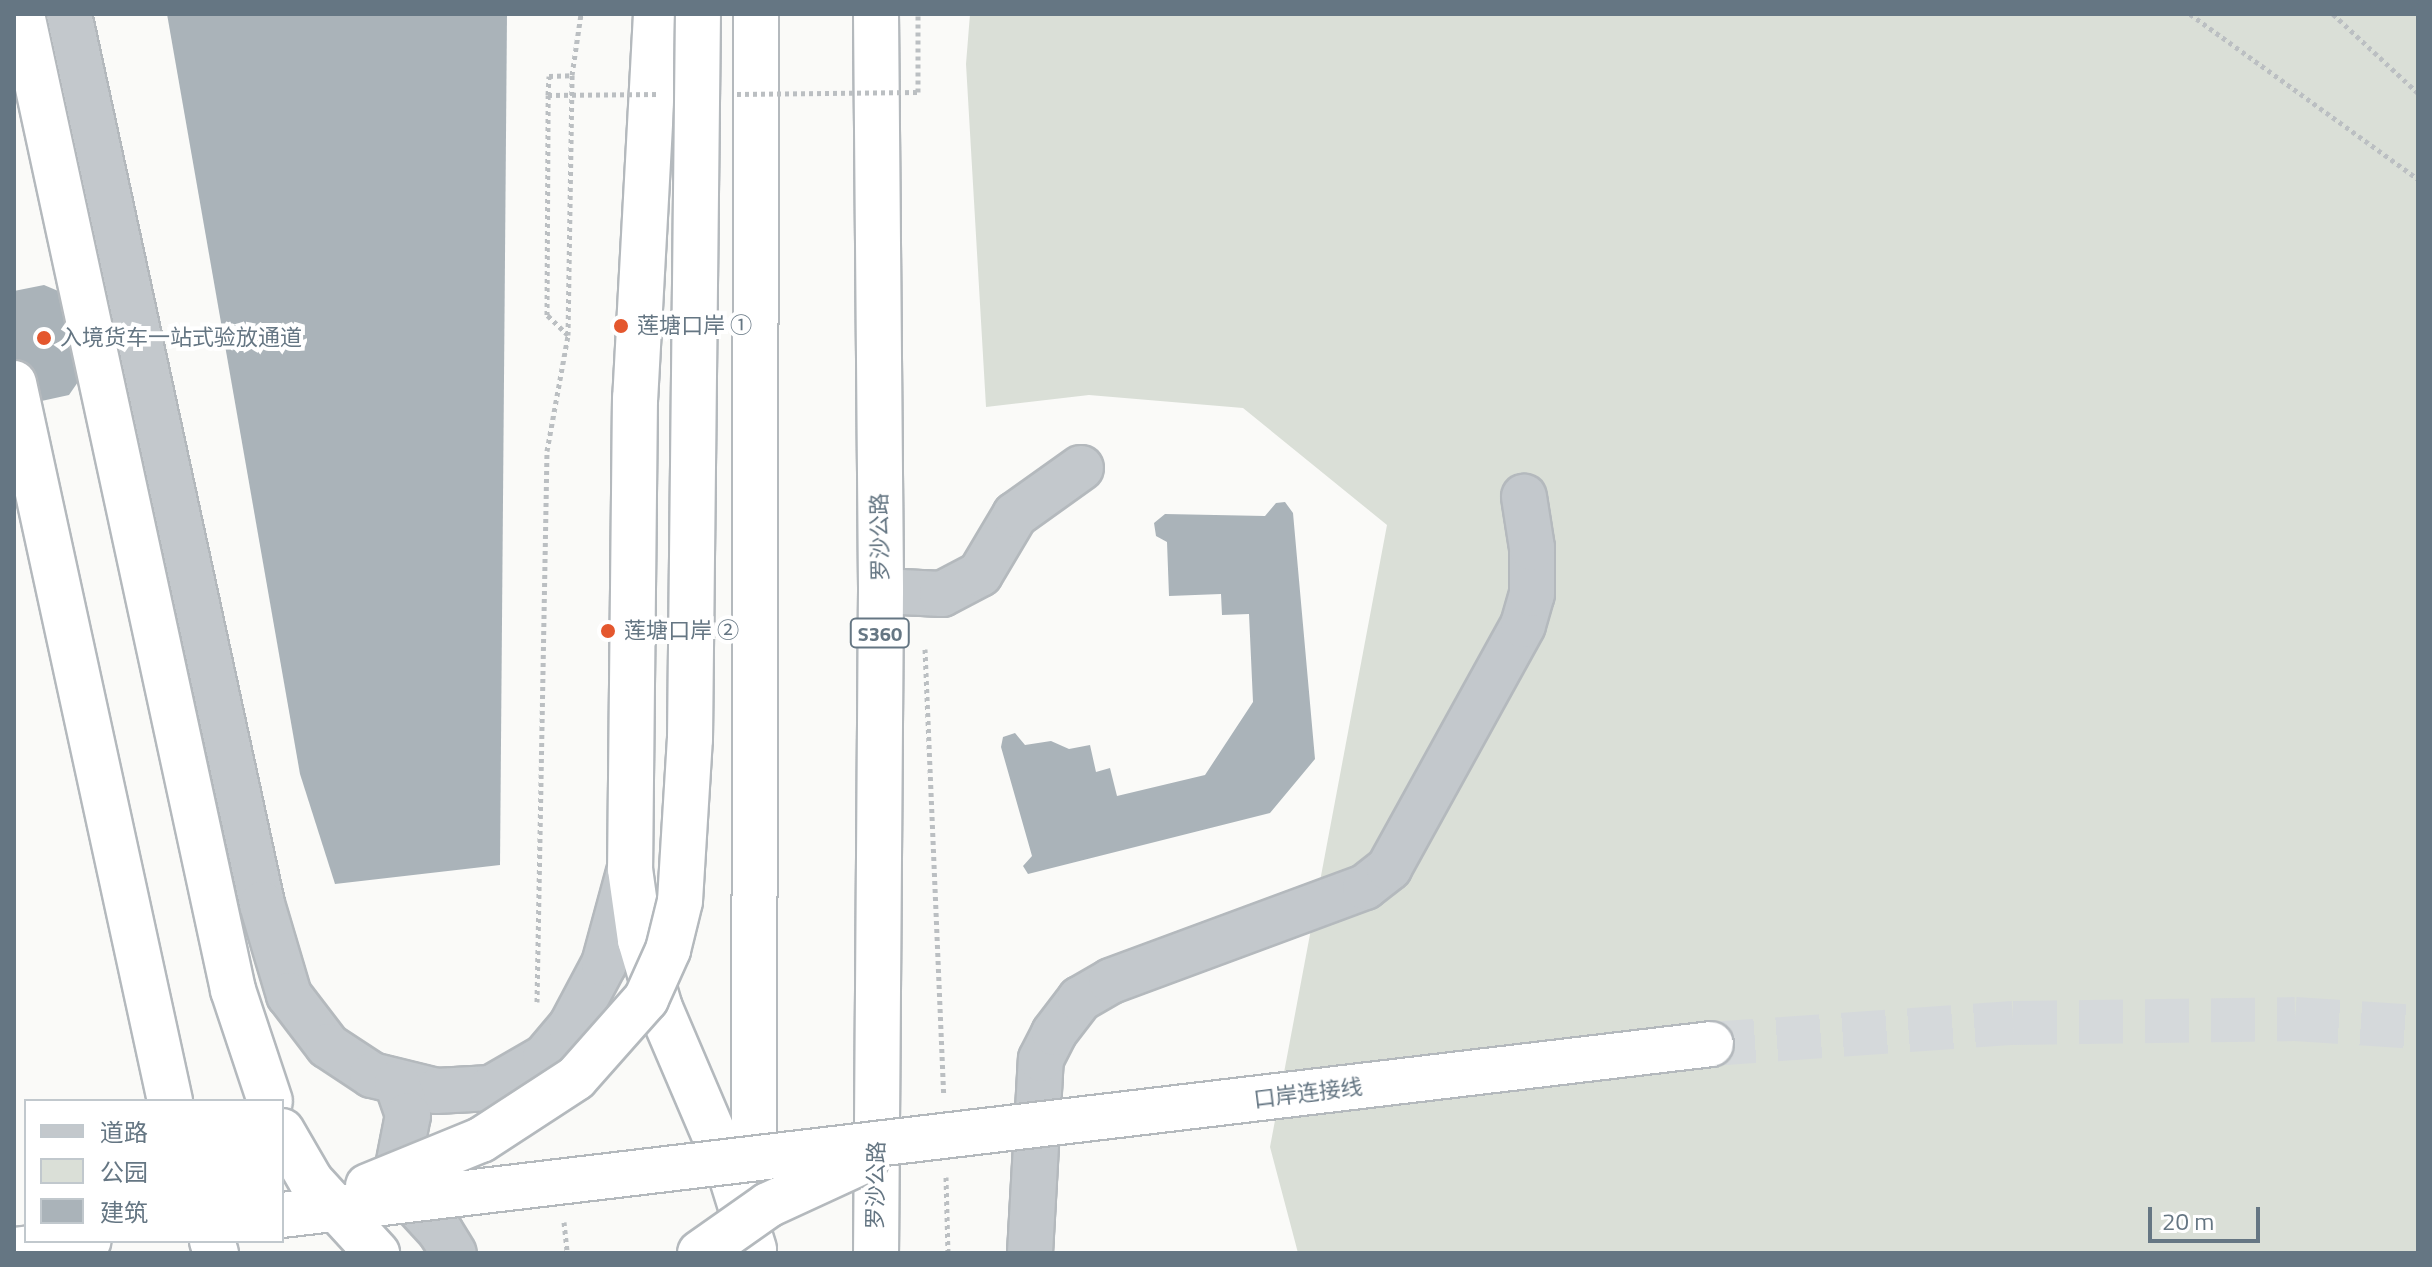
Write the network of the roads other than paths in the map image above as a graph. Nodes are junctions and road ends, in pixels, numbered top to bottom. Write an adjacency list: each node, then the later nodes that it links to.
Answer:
1 (22, 14): 15 (highway)
2 (69, 14): 13 (street)
3 (656, 14): 11 (highway)
4 (698, 14): 18 (highway, bridge)
5 (756, 14): 22 (highway)
6 (897, 15): 10 (highway, 罗沙公路 / S360)
7 (14, 383): 14 (highway)
8 (1081, 468): 10 (street)
9 (1524, 497): 27 (street)
10 (881, 591): 26 (highway, 罗沙公路 / S360)
11 (630, 869): 13 (street); 22 (highway)
12 (1711, 1044): 17 (highway, 口岸连接线, bridge)
13 (397, 1083): 24 (street)
14 (170, 1099)
15 (269, 1099)
16 (284, 1134): 23 (highway, bridge)
17 (905, 1142): 19 (highway, 口岸连接线, bridge); 25 (highway, bridge)
18 (284, 1211)
19 (284, 1212)
20 (72, 1243): 21 (highway)
21 (14, 1250)
22 (754, 1251)
23 (377, 1253)
24 (454, 1253)
25 (700, 1253)
26 (876, 1253)
27 (1030, 1253)

